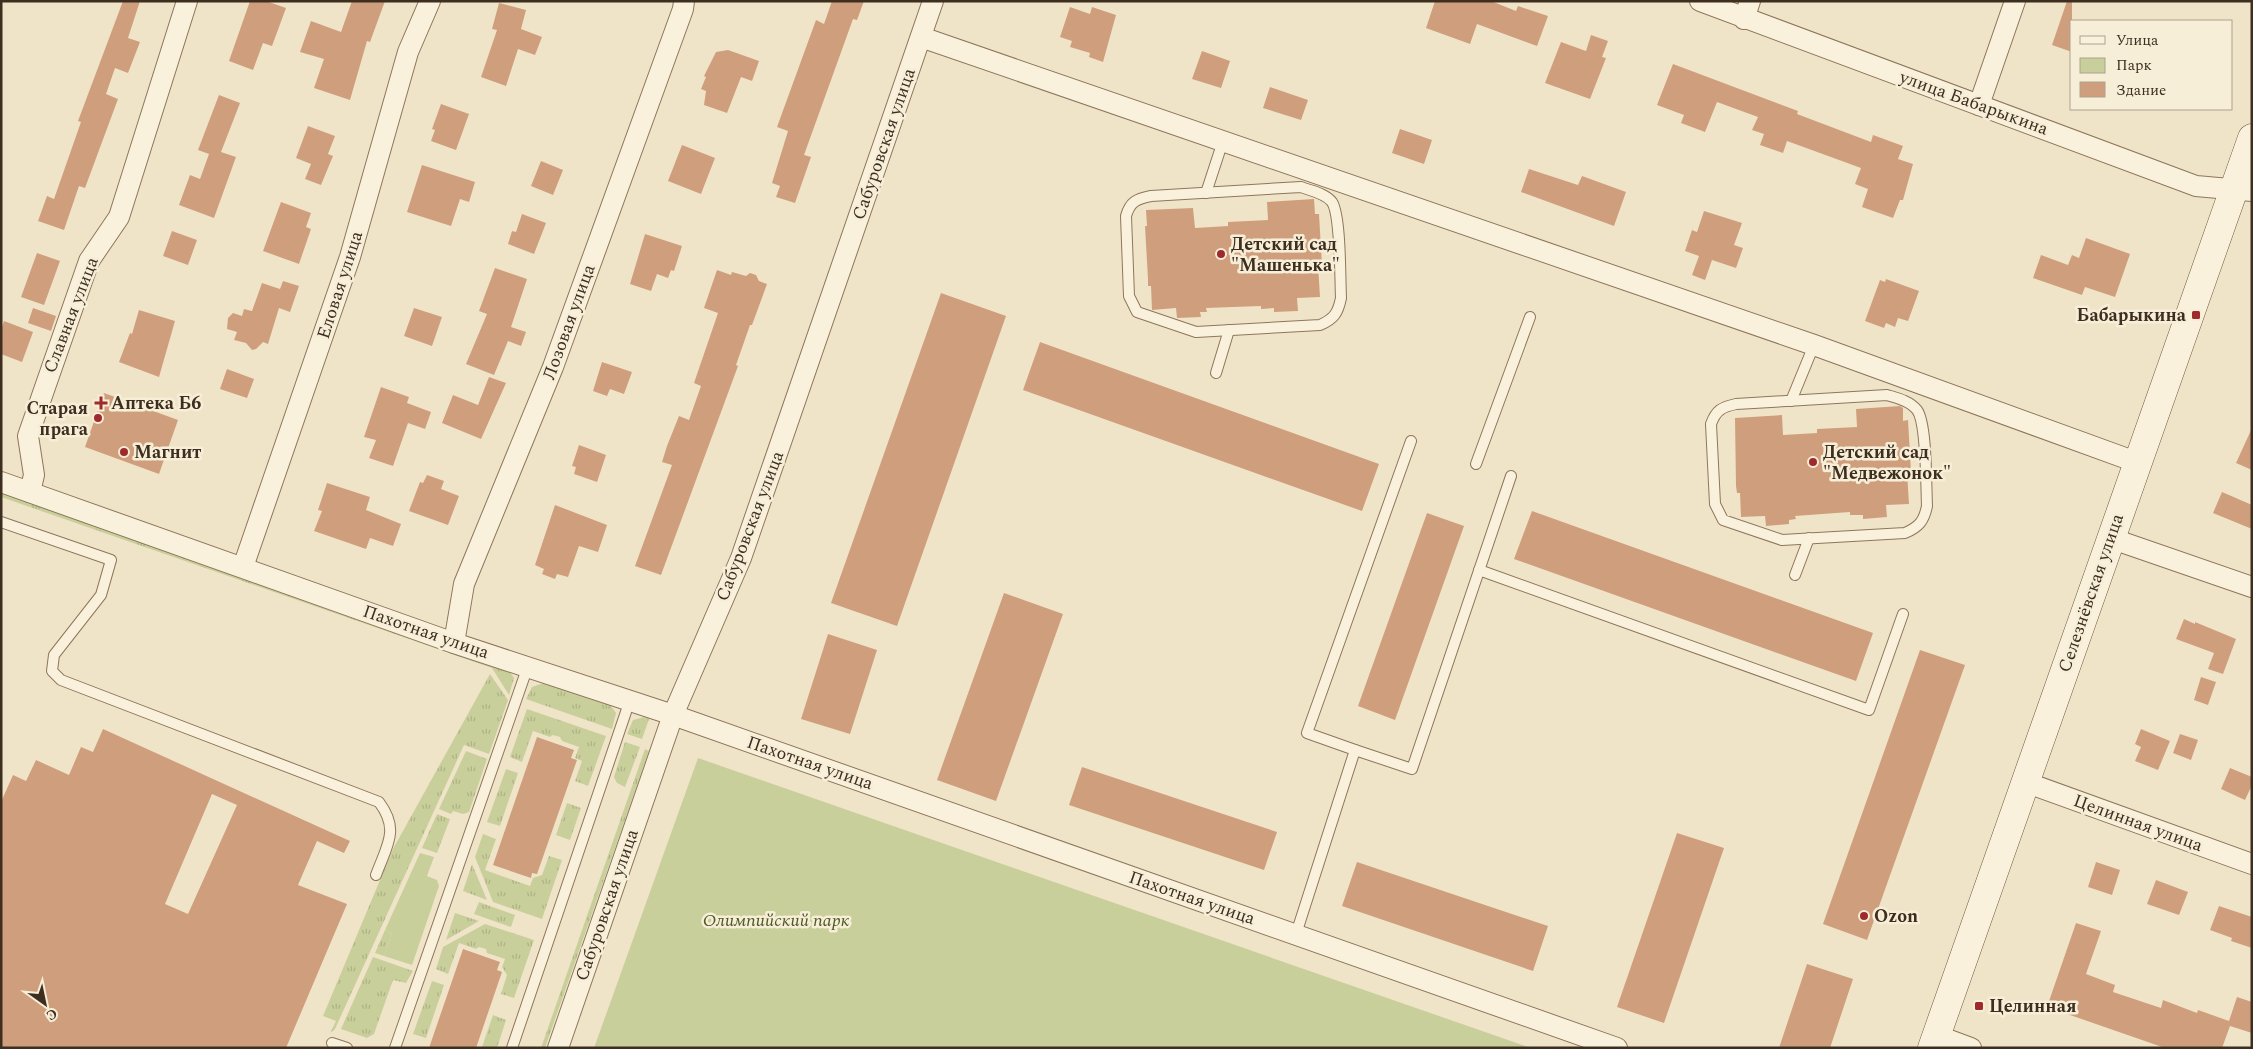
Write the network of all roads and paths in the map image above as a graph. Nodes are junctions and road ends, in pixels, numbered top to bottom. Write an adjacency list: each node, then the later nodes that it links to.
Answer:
1 (186, 1): 24 (street, Славная улица)
2 (430, 1): 28 (street, Еловая улица)
3 (684, 1): 33 (street, Лозовая улица)
4 (933, 1): 8 (street, Сабуровская улица)
5 (1700, 1): 7 (street, улица Бабарыкина)
6 (2015, 1): 9 (street)
7 (1747, 10): 9 (street, улица Бабарыкина)
8 (921, 37): 11 (street); 36 (street, Сабуровская улица)
9 (1979, 105): 12 (street, улица Бабарыкина)
10 (2252, 138): 12 (street, Селезнёвская улица)
11 (1223, 140): 13 (lane); 16 (street)
12 (2243, 189): 20 (street, Селезнёвская улица)
13 (1206, 193): 15 (lane); 15 (lane)
14 (1530, 317): 21 (lane)
15 (1229, 330): 17 (lane)
16 (1814, 345): 18 (lane); 20 (street)
17 (1216, 373)
18 (1792, 401): 26 (lane); 26 (lane)
19 (1411, 441): 37 (lane)
20 (2136, 462): 27 (street, Селезнёвская улица)
21 (1476, 464)
22 (1511, 476): 29 (lane)
23 (1, 482): 24 (street, Пахотная улица)
24 (30, 492): 28 (street, Пахотная улица)
25 (1, 522): 40 (lane)
26 (1809, 538): 30 (lane)
27 (2110, 538): 31 (street); 38 (street, Селезнёвская улица)
28 (243, 567): 33 (street, Пахотная улица)
29 (1479, 570): 32 (lane); 37 (lane)
30 (1795, 575)
31 (2252, 587)
32 (1903, 614)
33 (454, 643): 34 (street, Пахотная улица)
34 (528, 666): 35 (street, Пахотная улица); 45 (lane)
35 (630, 700): 36 (street, Пахотная улица); 46 (lane)
36 (673, 715): 41 (street, Пахотная улица); 47 (street, Сабуровская улица)
37 (1355, 750): 41 (lane)
38 (2025, 782): 39 (street, Целинная улица); 42 (street, Селезнёвская улица)
39 (2252, 864)
40 (376, 875)
41 (1296, 934): 48 (street, Пахотная улица)
42 (1934, 1041): 49 (street)
43 (332, 1043): 44 (lane)
44 (347, 1048)
45 (395, 1048)
46 (512, 1048)
47 (558, 1048)
48 (1617, 1048)
49 (1971, 1048)

